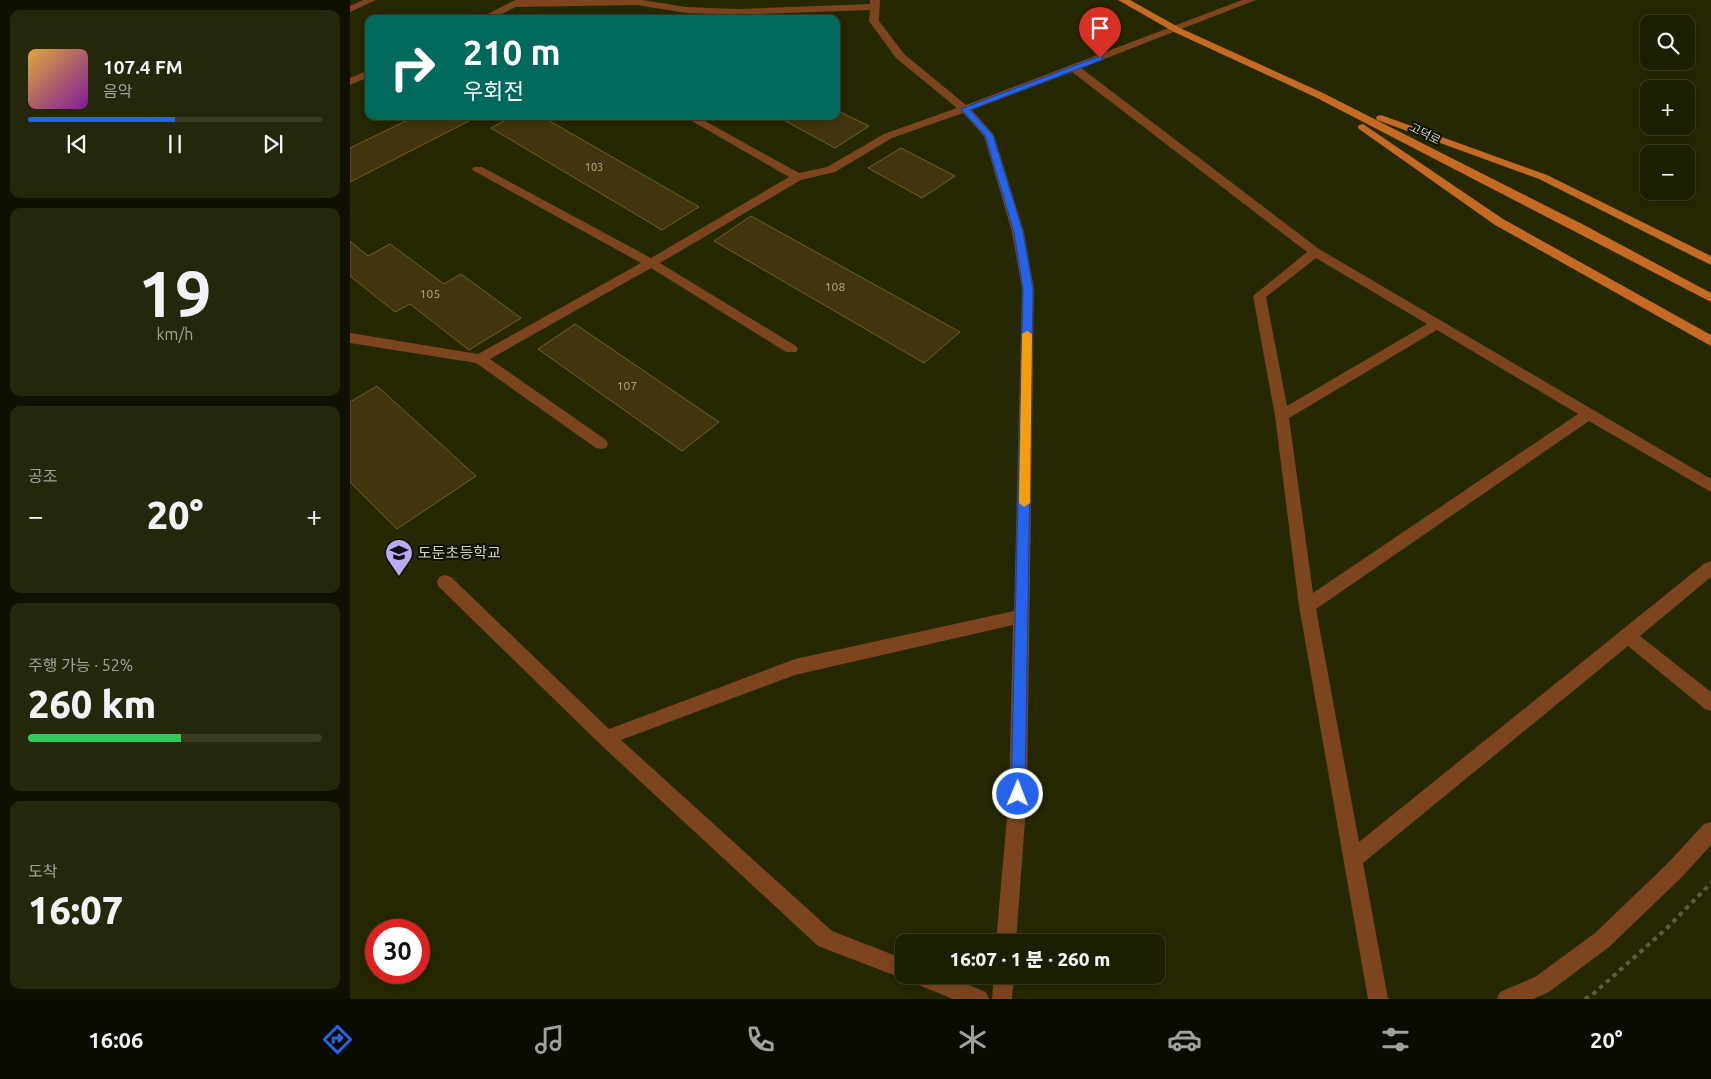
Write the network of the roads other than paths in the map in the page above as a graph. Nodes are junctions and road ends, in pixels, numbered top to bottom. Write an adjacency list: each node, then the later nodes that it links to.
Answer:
1 (371, 0): 6 (street)
2 (1123, 0): 8 (main road, 고덕로)
3 (1251, 0): 8 (street)
4 (514, 1): 5 (street); 7 (street)
5 (875, 4): 13 (street)
6 (350, 9)
7 (490, 15)
8 (1177, 30): 9 (street); 12 (main road, 고덕로)
9 (1074, 68): 13 (street); 17 (street)
10 (365, 75): 11 (street)
11 (350, 82)
12 (1319, 95): 18 (main road); 20 (main road, 고덕로); 23 (main road)
13 (965, 109): 16 (street); 33 (street)
14 (695, 120): 16 (street)
15 (478, 169): 19 (street)
16 (798, 178): 19 (street)
17 (1315, 252): 21 (street); 27 (street)
18 (1711, 261)
19 (651, 263): 24 (street); 25 (street)
20 (1711, 298)
21 (1437, 324): 26 (street); 27 (street)
22 (350, 338): 25 (street)
23 (1711, 341)
24 (791, 349)
25 (480, 359): 28 (street)
26 (1589, 414): 29 (street); 32 (street)
27 (1282, 416): 32 (street)
28 (601, 444)
29 (1711, 486)
30 (1711, 568): 34 (street)
31 (445, 582): 36 (street)
32 (1307, 606): 38 (street)
33 (1021, 616): 36 (street); 39 (street)
34 (1628, 636): 35 (street); 38 (street)
35 (1711, 703)
36 (606, 738): 40 (street)
37 (1711, 831): 46 (street)
38 (1353, 859): 45 (street)
39 (1006, 934)
40 (895, 966)
41 (941, 984): 43 (street)
42 (1003, 984): 44 (street)
43 (980, 999)
44 (1002, 999)
45 (1378, 999)
46 (1507, 999)

